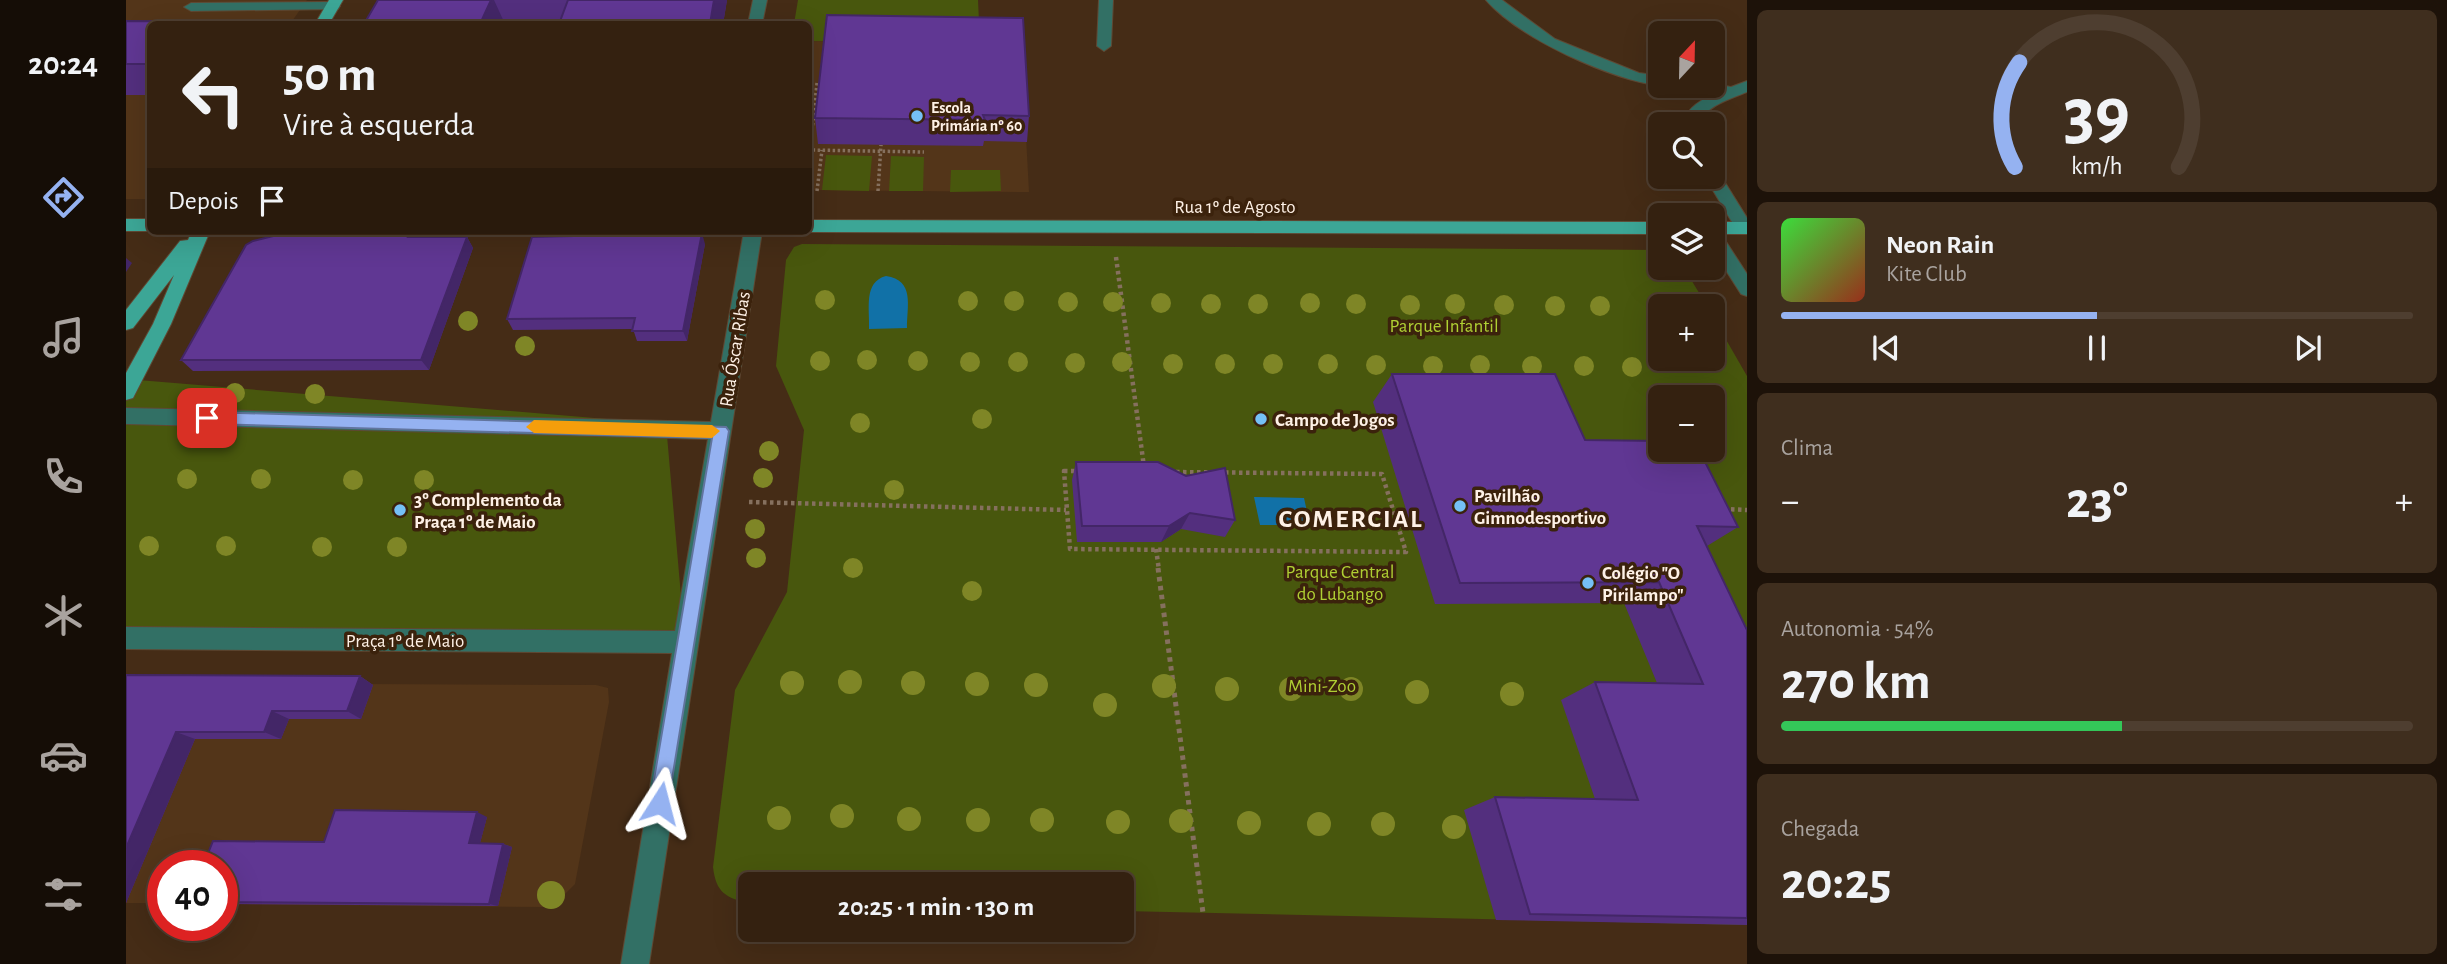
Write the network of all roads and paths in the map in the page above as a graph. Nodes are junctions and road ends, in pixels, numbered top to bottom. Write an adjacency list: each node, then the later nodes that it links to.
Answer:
1 (760, 0): 7 (street)
2 (1106, 0): 8 (street)
3 (1493, 0): 9 (street)
4 (335, 3): 5 (street); 6 (main road)
5 (191, 7)
6 (324, 21)
7 (756, 21)
8 (1104, 46)
9 (1648, 78)
10 (817, 83): 13 (path)
11 (1740, 89): 12 (street)
12 (1698, 112)
13 (812, 131)
14 (881, 145): 17 (path)
15 (812, 150): 16 (path)
16 (822, 150): 17 (path); 20 (path)
17 (880, 151): 18 (path); 21 (path)
18 (924, 152)
19 (1721, 189): 27 (street)
20 (817, 191)
21 (878, 191)
22 (126, 225): 23 (main road)
23 (147, 225)
24 (812, 226): 25 (main road, Rua 1º de Agosto)
25 (1648, 228)
26 (1725, 228): 27 (main road)
27 (1746, 228)
28 (196, 235): 34 (main road)
29 (197, 235): 35 (main road)
30 (752, 235): 37 (street, Rua Óscar Ribas)
31 (1114, 246): 38 (path)
32 (1725, 254): 33 (street)
33 (1747, 289)
34 (126, 323)
35 (126, 392)
36 (126, 416): 37 (street)
37 (721, 431): 45 (street, Rua Óscar Ribas)
38 (1144, 471): 41 (path); 43 (path)
39 (749, 502): 41 (path)
40 (1720, 509): 42 (path)
41 (1066, 510): 43 (path)
42 (1747, 510)
43 (1156, 549): 46 (path)
44 (126, 638): 45 (street, Praça 1º de Maio)
45 (685, 642): 47 (street, Rua Óscar Ribas)
46 (1203, 913)
47 (635, 964)

